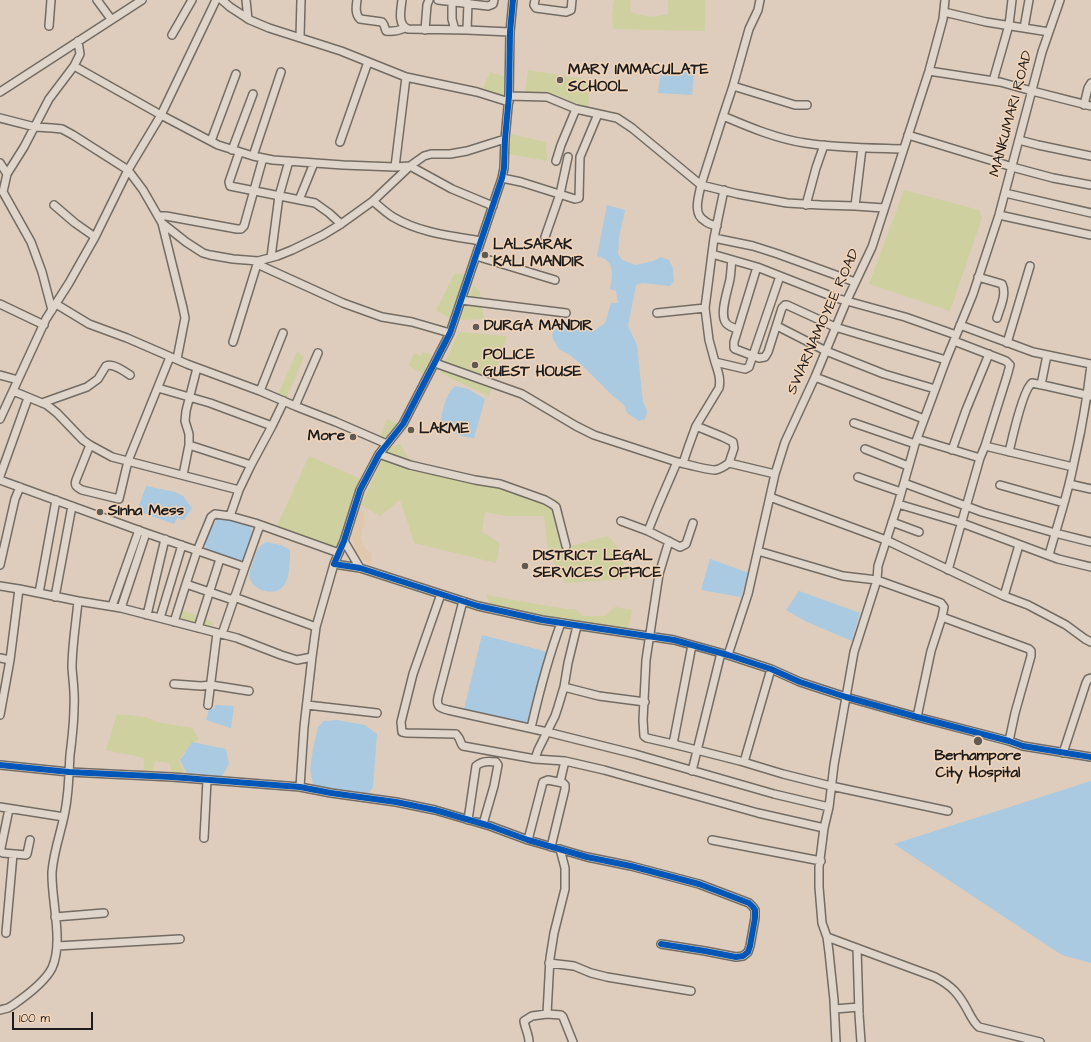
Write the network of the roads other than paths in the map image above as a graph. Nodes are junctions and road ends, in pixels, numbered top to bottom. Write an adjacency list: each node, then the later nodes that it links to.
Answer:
1 (51, 0): 28 (street)
2 (97, 0): 25 (street)
3 (142, 0): 25 (street)
4 (192, 0): 36 (street)
5 (216, 0): 56 (street)
6 (222, 0): 26 (street)
7 (246, 0): 26 (street)
8 (301, 0): 37 (street)
9 (357, 0): 29 (street)
10 (402, 0): 29 (street)
11 (429, 0): 31 (street)
12 (438, 0): 22 (street)
13 (494, 0): 23 (street)
14 (513, 0): 34 (street)
15 (535, 0): 16 (street)
16 (572, 0)
17 (760, 0): 47 (street)
18 (946, 0): 24 (street, SWARNAMOYEE ROAD)
19 (1012, 0): 27 (street)
20 (1029, 0): 30 (street)
21 (1060, 0): 35 (street, MANKUMARI ROAD)
22 (452, 1): 23 (street); 32 (street)
23 (473, 3): 33 (street)
24 (944, 12): 27 (street); 41 (street, SWARNAMOYEE ROAD)
25 (111, 19): 38 (street)
26 (248, 19): 37 (street)
27 (1009, 25): 30 (street); 45 (street)
28 (49, 26)
29 (405, 28): 31 (street)
30 (1024, 28): 35 (street)
31 (425, 30): 32 (street)
32 (455, 30): 33 (street)
33 (467, 30): 34 (street)
34 (510, 32): 51 (street)
35 (1049, 32): 48 (street, MANKUMARI ROAD)
36 (172, 35)
37 (300, 37): 39 (street)
38 (78, 41): 40 (street); 49 (street)
39 (368, 62): 44 (street); 64 (street)
40 (74, 66): 56 (street); 59 (street)
41 (928, 71): 45 (street); 60 (street, SWARNAMOYEE ROAD)
42 (281, 72): 69 (street)
43 (236, 74): 63 (street)
44 (406, 77): 51 (street); 78 (street)
45 (993, 81): 48 (street)
46 (1091, 83): 53 (street)
47 (734, 86): 52 (street); 57 (street)
48 (1032, 91): 53 (street); 62 (street, MANKUMARI ROAD)
49 (0, 92)
50 (253, 94): 68 (street)
51 (509, 99): 54 (street); 61 (street)
52 (807, 105)
53 (1087, 106)
54 (576, 109): 55 (street); 74 (street)
55 (598, 114): 83 (street); 89 (street)
56 (160, 115): 63 (street); 80 (street)
57 (723, 116): 65 (street); 83 (street)
58 (0, 118): 59 (street)
59 (35, 127): 80 (street); 81 (street)
60 (908, 134): 67 (street, SWARNAMOYEE ROAD); 79 (street)
61 (505, 138): 77 (street); 82 (street)
62 (1019, 140): 70 (street); 79 (street, MANKUMARI ROAD)
63 (211, 141): 68 (street)
64 (340, 142)
65 (824, 145): 66 (street); 93 (street)
66 (862, 148): 67 (street); 96 (street)
67 (903, 149): 97 (street, SWARNAMOYEE ROAD)
68 (236, 151): 69 (street); 86 (street)
69 (253, 156): 71 (street)
70 (1091, 156)
71 (263, 158): 73 (street); 86 (street)
72 (568, 158): 89 (street)
73 (289, 161): 76 (street); 90 (street)
74 (556, 162)
75 (0, 163): 81 (street)
76 (314, 163): 78 (street); 91 (street)
77 (410, 166): 78 (street); 92 (street); 95 (street)
78 (395, 167)
79 (1012, 167): 84 (street); 87 (street, MANKUMARI ROAD)
80 (128, 170): 100 (street); 105 (street)
81 (6, 174): 88 (street)
82 (502, 178): 89 (street); 95 (street)
83 (701, 185): 85 (street); 103 (street)
84 (1091, 185)
85 (724, 190): 93 (street); 103 (street)
86 (253, 191): 90 (street); 100 (street)
87 (1005, 192): 98 (street); 99 (street, MANKUMARI ROAD)
88 (1, 194): 123 (street)
89 (560, 194): 106 (street)
90 (279, 196): 91 (street); 111 (street)
91 (299, 200): 102 (street)
92 (373, 201): 102 (street); 108 (street)
93 (806, 204): 96 (street)
94 (54, 205): 105 (street)
95 (493, 206): 108 (street)
96 (855, 206): 97 (street)
97 (884, 208): 119 (street, SWARNAMOYEE ROAD)
98 (1091, 213)
99 (999, 215): 104 (street); 117 (street, MANKUMARI ROAD)
100 (158, 216): 101 (street)
101 (162, 223): 113 (street); 143 (street)
102 (341, 224): 111 (street)
103 (717, 226): 107 (street)
104 (1091, 235)
105 (95, 236): 123 (street)
106 (545, 237)
107 (714, 238): 109 (street); 119 (street)
108 (481, 241): 110 (street)
109 (712, 254): 112 (street); 124 (street)
110 (476, 256): 118 (street); 120 (street)
111 (271, 257): 113 (street)
112 (732, 260): 115 (street); 132 (street)
113 (258, 262): 134 (street); 136 (street)
114 (1030, 266): 137 (street)
115 (758, 267): 116 (street); 132 (street)
116 (780, 276): 121 (street); 142 (street)
117 (978, 277): 127 (street); 129 (street, MANKUMARI ROAD)
118 (555, 280)
119 (855, 282): 121 (street, SWARNAMOYEE ROAD)
120 (461, 300): 125 (street); 134 (street)
121 (847, 300): 131 (street, SWARNAMOYEE ROAD); 135 (street)
122 (0, 304): 128 (street)
123 (54, 307): 128 (street); 143 (street)
124 (705, 308): 126 (street); 145 (street)
125 (566, 313)
126 (656, 313)
127 (997, 318)
128 (44, 325): 152 (street)
129 (960, 325): 135 (street, MANKUMARI ROAD); 137 (street)
130 (777, 326): 131 (street); 138 (street); 142 (street)
131 (835, 328): 138 (street, SWARNAMOYEE ROAD); 144 (street)
132 (738, 329): 142 (street)
133 (283, 333): 156 (street)
134 (450, 333): 146 (street)
135 (955, 338): 140 (street); 144 (street, MANKUMARI ROAD)
136 (233, 342)
137 (1008, 343): 141 (street)
138 (826, 351): 151 (street, SWARNAMOYEE ROAD); 155 (street)
139 (318, 353): 163 (street)
140 (990, 354): 173 (street); 175 (street)
141 (1047, 355): 147 (street); 153 (street)
142 (754, 356): 145 (street)
143 (173, 358): 148 (street); 154 (street)
144 (946, 360): 155 (street, MANKUMARI ROAD)
145 (715, 362): 168 (street)
146 (435, 363): 170 (street); 180 (street)
147 (1091, 364): 158 (street)
148 (197, 368): 156 (street); 159 (street)
149 (0, 375): 152 (street)
150 (130, 375): 162 (street)
151 (815, 377): 165 (street); 185 (street, SWARNAMOYEE ROAD)
152 (18, 380): 157 (street)
153 (1041, 385): 158 (street); 176 (street)
154 (158, 388): 159 (street); 179 (street)
155 (935, 389): 165 (street, MANKUMARI ROAD)
156 (260, 391): 161 (street)
157 (13, 392): 160 (street); 164 (street)
158 (1089, 396): 184 (street)
159 (189, 397): 167 (street); 172 (street)
160 (28, 398): 162 (street); 187 (street)
161 (284, 401): 163 (street); 167 (street)
162 (42, 404): 171 (street)
163 (295, 406): 170 (street)
164 (1, 416)
165 (924, 419): 169 (street, MANKUMARI ROAD)
166 (854, 423): 169 (street)
167 (272, 426): 182 (street)
168 (696, 426): 180 (street); 181 (street)
169 (916, 441): 175 (street); 183 (street, MANKUMARI ROAD)
170 (387, 444): 177 (street)
171 (90, 445): 179 (street); 179 (street)
172 (189, 445): 182 (street); 186 (street)
173 (985, 446): 176 (street); 178 (street)
174 (865, 449): 183 (street)
175 (952, 450): 178 (street)
176 (1009, 452): 184 (street)
177 (379, 454): 215 (street); 220 (street)
178 (980, 458): 202 (street)
179 (128, 461): 186 (street)
180 (680, 462): 181 (street); 209 (street)
181 (729, 463): 185 (street)
182 (250, 465): 194 (street)
183 (908, 466): 190 (street, MANKUMARI ROAD)
184 (1073, 467): 191 (street)
185 (775, 474): 197 (street, SWARNAMOYEE ROAD)
186 (183, 475): 194 (street)
187 (0, 476)
188 (858, 477): 196 (street)
189 (0, 480): 193 (street)
190 (904, 483): 196 (street, MANKUMARI ROAD); 202 (street)
191 (1069, 484): 195 (street); 199 (street)
192 (1000, 485): 199 (street)
193 (20, 487): 198 (street); 227 (street)
194 (239, 490): 203 (street)
195 (1091, 490)
196 (901, 492): 200 (street, MANKUMARI ROAD)
197 (770, 497): 214 (street); 222 (street, SWARNAMOYEE ROAD)
198 (56, 500): 201 (street); 237 (street)
199 (1064, 503): 212 (street)
200 (898, 504): 205 (street, MANKUMARI ROAD); 207 (street)
201 (72, 506): 210 (street); 240 (street)
202 (966, 506): 207 (street); 212 (street)
203 (230, 516): 208 (street); 221 (street)
204 (621, 521): 209 (street)
205 (892, 522): 211 (street); 214 (street, MANKUMARI ROAD)
206 (693, 523): 216 (street)
207 (961, 523): 218 (street); 231 (street)
208 (260, 525): 223 (street); 228 (street)
209 (648, 531): 216 (street)
210 (143, 532): 213 (street); 244 (street); 245 (street)
211 (919, 532)
212 (1055, 534): 217 (street); 224 (street)
213 (165, 540): 219 (street); 246 (street)
214 (886, 540): 231 (street); 232 (street, MANKUMARI ROAD)
215 (344, 541): 223 (street); 230 (street)
216 (669, 541): 255 (street)
217 (1091, 542)
218 (1019, 545): 224 (street); 239 (street)
219 (182, 546): 221 (street); 248 (street)
220 (566, 546)
221 (197, 551): 225 (street); 233 (street)
222 (758, 551): 232 (street); 258 (street, SWARNAMOYEE ROAD)
223 (339, 553): 226 (street)
224 (1049, 555): 229 (street)
225 (220, 559): 228 (street); 236 (street)
226 (334, 564): 230 (street); 252 (street)
227 (0, 565)
228 (245, 567): 241 (street)
229 (1091, 567)
230 (360, 568): 238 (street)
231 (948, 570): 239 (street)
232 (876, 580): 247 (street); 270 (street, MANKUMARI ROAD)
233 (186, 584): 236 (street); 249 (street)
234 (0, 586): 235 (street)
235 (19, 589): 237 (street); 261 (street)
236 (210, 592): 241 (street); 253 (street)
237 (39, 593): 240 (street)
238 (441, 594): 242 (street); 284 (street)
239 (1004, 596): 256 (street)
240 (55, 597): 243 (street)
241 (234, 599): 252 (street); 254 (street)
242 (463, 601): 250 (street); 277 (street)
243 (78, 602): 244 (street); 289 (street)
244 (112, 606): 245 (street)
245 (121, 608): 246 (street)
246 (147, 614): 248 (street)
247 (942, 617): 276 (street); 279 (street)
248 (160, 618): 249 (street)
249 (174, 622): 253 (street)
250 (560, 623): 251 (street); 277 (street)
251 (577, 626): 255 (street); 268 (street)
252 (316, 627): 259 (street)
253 (198, 628): 254 (street)
254 (220, 634): 262 (street); 267 (street)
255 (650, 637): 257 (street); 271 (street)
256 (1091, 642)
257 (692, 645): 258 (street); 280 (street)
258 (724, 654): 264 (street); 281 (street, SWARNAMOYEE ROAD)
259 (312, 657): 262 (street); 263 (street)
260 (0, 658): 261 (street)
261 (10, 660): 275 (street)
262 (297, 660): 263 (street)
263 (310, 668): 273 (street)
264 (771, 670): 270 (street); 286 (street)
265 (1091, 678): 282 (street)
266 (174, 684): 267 (street)
267 (211, 685): 269 (street); 272 (street)
268 (564, 687): 271 (street); 278 (street)
269 (249, 691)
270 (846, 696): 276 (street); 292 (street, MANKUMARI ROAD)
271 (644, 702): 280 (street)
272 (208, 705)
273 (307, 705): 274 (street); 293 (street)
274 (377, 713)
275 (0, 715)
276 (917, 717): 279 (street)
277 (531, 728): 278 (street)
278 (547, 732): 284 (street); 288 (street)
279 (1009, 741): 282 (street)
280 (673, 744): 281 (street)
281 (698, 750): 286 (street); 288 (street, SWARNAMOYEE ROAD)
282 (1063, 753): 283 (street)
283 (1091, 757)
284 (535, 759): 285 (street)
285 (565, 761): 291 (street); 301 (street)
286 (744, 762): 292 (street)
287 (0, 765): 289 (street)
288 (692, 770): 294 (street)
289 (69, 772): 290 (street); 298 (street)
290 (207, 780): 293 (street); 302 (street)
291 (560, 782): 304 (street); 306 (street)
292 (831, 786): 294 (street, MANKUMARI ROAD); 297 (street)
293 (300, 787): 299 (street)
294 (829, 806): 301 (street, MANKUMARI ROAD)
295 (0, 807): 296 (street)
296 (9, 809): 298 (street); 308 (street)
297 (948, 811)
298 (64, 817): 312 (street)
299 (468, 820): 300 (street); 300 (street)
300 (484, 824): 304 (street)
301 (824, 828): 310 (street, MANKUMARI ROAD)
302 (204, 838)
303 (30, 840): 309 (street)
304 (528, 840): 306 (street)
305 (712, 840): 310 (street)
306 (551, 847): 307 (street)
307 (560, 849): 316 (street); 319 (street)
308 (1, 853): 309 (street)
309 (13, 854): 313 (street)
310 (821, 861): 314 (street, MANKUMARI ROAD)
311 (104, 913): 312 (street)
312 (55, 917): 317 (street)
313 (6, 933)
314 (827, 937): 318 (street); 322 (street, MANKUMARI ROAD)
315 (180, 939): 317 (street)
316 (661, 944)
317 (57, 946): 323 (street)
318 (856, 948): 321 (street); 329 (street)
319 (549, 963): 320 (street); 324 (street)
320 (691, 991)
321 (859, 1007): 322 (street); 328 (street)
322 (835, 1008): 327 (street, MANKUMARI ROAD)
323 (0, 1010)
324 (546, 1014): 325 (street); 326 (street)
325 (529, 1042)
326 (573, 1042)
327 (836, 1042)
328 (861, 1042)
329 (1040, 1042)

